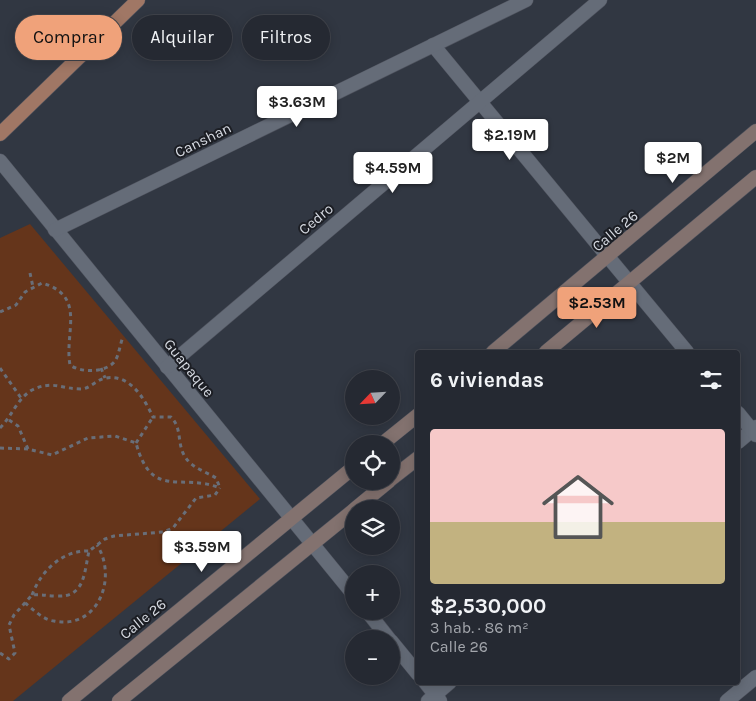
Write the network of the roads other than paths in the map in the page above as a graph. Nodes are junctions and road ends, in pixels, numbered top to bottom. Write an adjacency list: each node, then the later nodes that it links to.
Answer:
1 (138, 0): 7 (main road)
2 (526, 0): 4 (street, Canshan)
3 (600, 0): 5 (street, Cedro)
4 (433, 45): 5 (street); 10 (street, Canshan)
5 (480, 102): 11 (street); 16 (street, Cedro)
6 (756, 131): 11 (main road, Calle 26)
7 (0, 134)
8 (0, 161): 10 (street, Guapaque)
9 (756, 177): 12 (main road)
10 (56, 230): 16 (street, Guapaque)
11 (609, 258): 12 (street); 13 (main road, Calle 26)
12 (630, 284): 14 (main road); 15 (street)
13 (495, 350)
14 (548, 350)
15 (686, 350)
16 (167, 367): 28 (street, Guapaque)
17 (740, 415): 19 (street)
18 (415, 417): 20 (main road)
19 (755, 431): 21 (street)
20 (393, 435)
21 (740, 441)
22 (415, 460): 23 (main road)
23 (400, 472)
24 (345, 474): 28 (main road, Calle 26)
25 (378, 490): 26 (main road)
26 (365, 500)
27 (345, 516): 29 (main road)
28 (291, 519): 29 (street, Guapaque); 39 (main road, Calle 26)
29 (312, 544): 30 (street, Guapaque); 40 (main road)
30 (345, 584)
31 (374, 620): 32 (street)
32 (382, 630)
33 (400, 652): 34 (street)
34 (415, 670)
35 (756, 677): 41 (street)
36 (427, 685): 38 (street)
37 (447, 685): 38 (street)
38 (434, 699)
39 (69, 701)
40 (119, 701)
41 (727, 701)

